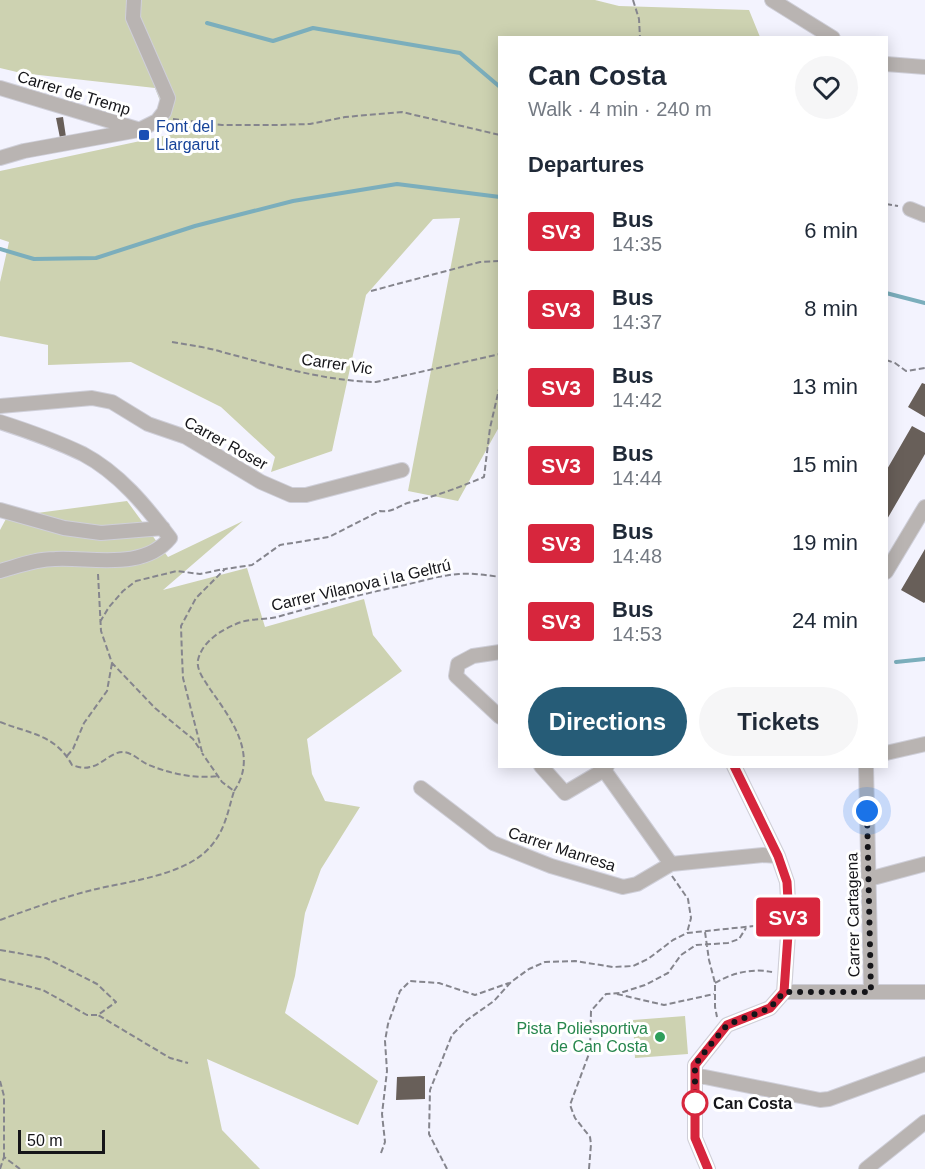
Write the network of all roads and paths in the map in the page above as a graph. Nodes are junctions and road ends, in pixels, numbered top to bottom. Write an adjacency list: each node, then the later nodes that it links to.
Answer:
1 (134, 0): 9 (street)
2 (633, 0): 4 (path)
3 (772, 0): 5 (street)
4 (640, 36)
5 (830, 36)
6 (888, 64): 7 (street)
7 (925, 67)
8 (0, 88): 10 (street, Carrer de Tremp)
9 (160, 117): 10 (street); 11 (path)
10 (139, 130): 12 (street)
11 (498, 135)
12 (0, 158)
13 (910, 208): 14 (street)
14 (925, 216)
15 (498, 261): 16 (path)
16 (371, 291)
17 (172, 342): 18 (path, Carrer Vic)
18 (498, 354)
19 (888, 361): 20 (path)
20 (925, 368)
21 (498, 393): 29 (path)
22 (0, 406): 24 (street, Carrer Roser)
23 (4, 416): 27 (street)
24 (402, 470)
25 (925, 507): 30 (street)
26 (0, 510): 27 (street)
27 (166, 533): 28 (street)
28 (97, 561): 31 (street); 33 (path)
29 (225, 569): 33 (path); 39 (path)
30 (888, 569)
31 (0, 571)
32 (498, 577): 48 (path, Carrer Vilanova i la Geltrú)
33 (100, 622): 35 (path)
34 (498, 652): 36 (street)
35 (112, 663): 39 (path); 41 (path)
36 (498, 715)
37 (0, 722): 41 (path)
38 (925, 744): 40 (street)
39 (202, 752): 46 (path)
40 (888, 753)
41 (67, 756): 46 (path)
42 (542, 768): 43 (street)
43 (605, 768): 50 (street)
44 (735, 768): 49 (street)
45 (866, 768): 52 (street, Carrer Cartagena)
46 (218, 776): 48 (path)
47 (421, 788): 50 (street, Carrer Manresa)
48 (234, 791): 54 (path)
49 (778, 856): 50 (street, Carrer Manresa); 53 (street)
50 (671, 864): 57 (path)
51 (925, 864): 52 (street)
52 (869, 879): 64 (street, Carrer Cartagena)
53 (788, 894): 55 (path); 63 (street)
54 (0, 920)
55 (746, 928): 56 (path); 58 (path)
56 (705, 932): 57 (path); 58 (path)
57 (687, 933): 61 (path)
58 (707, 946): 62 (path); 66 (path)
59 (0, 950): 68 (path)
60 (0, 979): 68 (path)
61 (512, 982): 75 (path); 79 (path)
62 (715, 983): 63 (path); 67 (path)
63 (784, 985): 64 (street); 69 (street)
64 (871, 992): 65 (street)
65 (925, 992)
66 (614, 993): 67 (path); 80 (path)
67 (714, 994): 69 (path)
68 (98, 1015): 70 (path)
69 (724, 1029): 72 (street)
70 (188, 1063)
71 (925, 1064): 72 (street)
72 (696, 1075): 81 (street)
73 (0, 1081): 76 (path)
74 (925, 1122): 82 (street)
75 (381, 1153)
76 (4, 1157): 77 (path); 78 (path)
77 (0, 1169)
78 (20, 1169)
79 (447, 1169)
80 (589, 1169)
81 (708, 1169)
82 (866, 1169)

